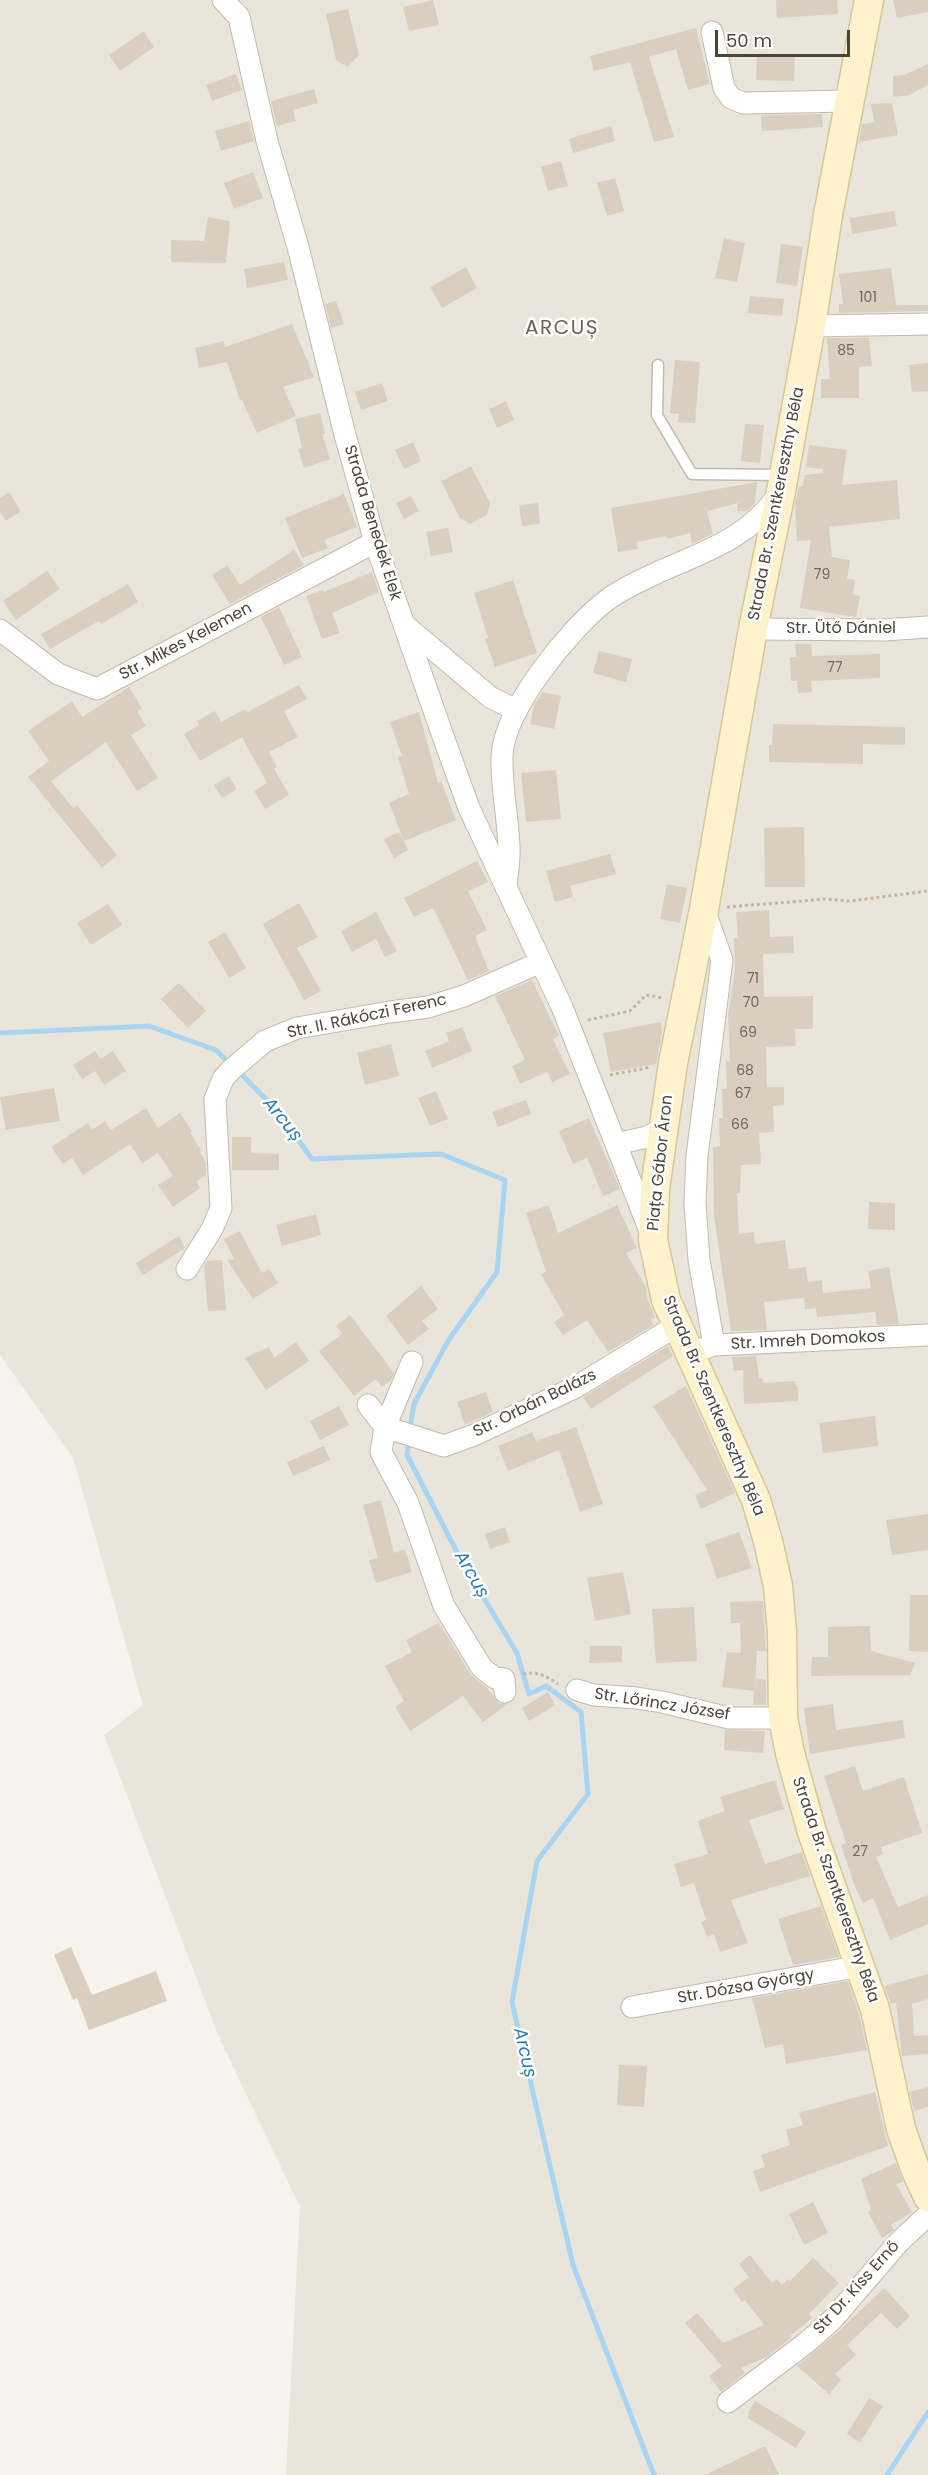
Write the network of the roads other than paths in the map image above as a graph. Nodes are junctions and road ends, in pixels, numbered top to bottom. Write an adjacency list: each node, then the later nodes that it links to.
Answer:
1 (223, 0): 3 (street, Strada Benedek Elek)
2 (869, 0): 5 (street, Strada Br. Szentkereszthy Béla)
3 (240, 8): 10 (street, Strada Benedek Elek)
4 (712, 32): 5 (street)
5 (849, 101): 7 (street, Strada Br. Szentkereszthy Béla)
6 (928, 324): 7 (street)
7 (811, 326): 9 (street, Strada Br. Szentkereszthy Béla)
8 (657, 365): 9 (lane)
9 (783, 483): 13 (street, Strada Br. Szentkereszthy Béla); 15 (street)
10 (375, 542): 11 (street, Strada Benedek Elek); 14 (street, Str. Mikes Kelemen)
11 (405, 626): 15 (street); 16 (street, Strada Benedek Elek)
12 (928, 627): 13 (street, Str. Ütő Dániel)
13 (753, 629): 17 (street, Strada Br. Szentkereszthy Béla)
14 (0, 630)
15 (516, 710): 16 (street)
16 (506, 892): 18 (street, Strada Benedek Elek)
17 (704, 909): 19 (street, Strada Br. Szentkereszthy Béla); 27 (street)
18 (541, 962): 20 (street, Strada Benedek Elek); 24 (street, Str. II. Rákóczi Ferenc)
19 (677, 1003): 21 (street, Piața Gábor Áron)
20 (572, 1031): 22 (street, Piața Gábor Áron)
21 (663, 1129): 22 (street); 23 (street, Piața Gábor Áron)
22 (616, 1144): 23 (street, Piața Gábor Áron)
23 (653, 1240): 25 (street, Strada Br. Szentkereszthy Béla)
24 (187, 1269)
25 (676, 1326): 27 (street, Strada Br. Szentkereszthy Béla); 30 (street, Str. Orbán Balázs)
26 (928, 1335): 27 (street, Str. Imreh Domokos)
27 (702, 1349): 33 (street, Strada Br. Szentkereszthy Béla)
28 (412, 1362): 30 (street)
29 (368, 1405): 30 (street)
30 (385, 1427): 32 (street)
31 (577, 1690): 33 (street, Str. Lőrincz József)
32 (505, 1692)
33 (783, 1718): 34 (street, Strada Br. Szentkereszthy Béla)
34 (861, 1966): 35 (street, Str. Dózsa György); 36 (street, Strada Br. Szentkereszthy Béla)
35 (632, 2007)
36 (928, 2197)
37 (928, 2215): 38 (street, Str Dr. Kiss Ernő)
38 (728, 2402)

